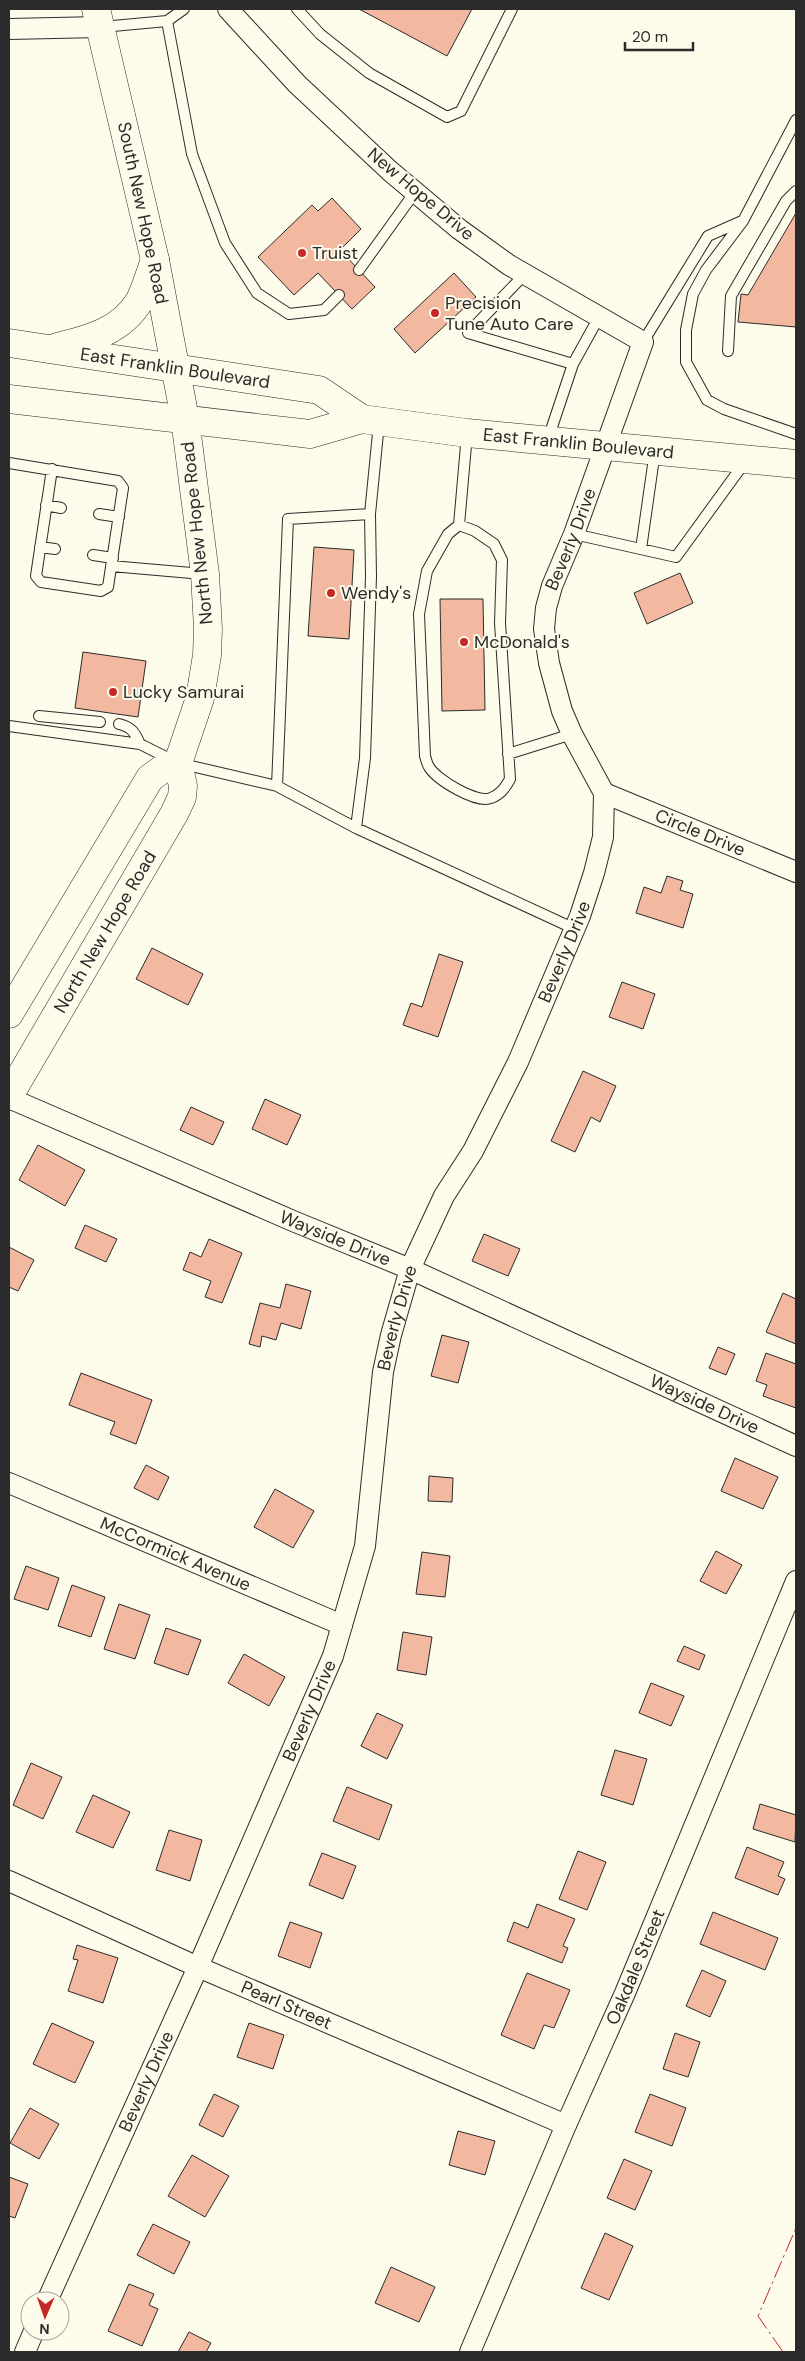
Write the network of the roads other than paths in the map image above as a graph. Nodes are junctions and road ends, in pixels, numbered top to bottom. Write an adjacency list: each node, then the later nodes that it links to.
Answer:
1 (184, 9): 6 (lane)
2 (228, 9): 10 (street, New Hope Drive)
3 (297, 9): 4 (lane)
4 (512, 9)
5 (98, 18): 6 (lane); 7 (street); 12 (main road, South New Hope Road)
6 (167, 21): 15 (lane)
7 (9, 29)
8 (796, 120): 11 (lane)
9 (796, 191): 20 (lane)
10 (415, 192): 13 (lane); 14 (street, New Hope Drive)
11 (743, 221): 17 (lane); 27 (lane)
12 (155, 260): 19 (main road); 22 (main road, South New Hope Road)
13 (359, 270)
14 (525, 274): 16 (street, New Hope Drive); 21 (lane)
15 (339, 295)
16 (600, 317): 17 (street, New Hope Drive); 21 (lane)
17 (644, 342): 29 (street, Beverly Drive)
18 (9, 343): 19 (main road, East Franklin Boulevard)
19 (46, 349): 22 (main road, East Franklin Boulevard)
20 (728, 351)
21 (573, 364): 28 (lane)
22 (176, 369): 24 (main road, South New Hope Road); 25 (main road, East Franklin Boulevard)
23 (9, 399): 24 (main road, East Franklin Boulevard)
24 (185, 419): 25 (main road, East Franklin Boulevard); 47 (main road, North New Hope Road)
25 (370, 420): 26 (main road, East Franklin Boulevard); 38 (lane)
26 (467, 433): 28 (main road, East Franklin Boulevard); 40 (lane)
27 (796, 434)
28 (548, 440): 29 (main road, East Franklin Boulevard)
29 (604, 445): 30 (main road, East Franklin Boulevard); 41 (street, Beverly Drive)
30 (655, 450): 31 (main road, East Franklin Boulevard); 44 (lane)
31 (747, 459): 33 (main road, East Franklin Boulevard); 44 (lane)
32 (9, 463): 34 (lane)
33 (796, 464)
34 (52, 469): 35 (lane); 39 (lane)
35 (46, 505): 36 (lane); 42 (lane)
36 (61, 508)
37 (99, 514): 39 (lane)
38 (370, 514): 56 (lane); 58 (lane)
39 (119, 517): 46 (lane)
40 (459, 525): 54 (lane); 54 (lane)
41 (574, 534): 44 (lane); 52 (street, Beverly Drive)
42 (40, 547): 43 (lane); 46 (lane)
43 (55, 549)
44 (640, 549)
45 (93, 555): 46 (lane)
46 (112, 562): 47 (lane)
47 (205, 574): 55 (main road, North New Hope Road)
48 (38, 716): 49 (lane)
49 (100, 722)
50 (120, 724): 53 (lane)
51 (9, 726): 53 (lane)
52 (572, 734): 54 (lane); 57 (street, Beverly Drive)
53 (140, 744): 55 (lane)
54 (508, 754)
55 (178, 763): 56 (lane); 61 (main road); 62 (main road, North New Hope Road)
56 (277, 786): 58 (lane)
57 (604, 794): 59 (street, Circle Drive); 60 (street, Beverly Drive)
58 (356, 828): 60 (lane)
59 (796, 872)
60 (575, 929): 63 (street, Beverly Drive)
61 (9, 1012)
62 (9, 1097): 63 (street, Wayside Drive)
63 (410, 1269): 64 (street, Wayside Drive); 67 (street, Beverly Drive)
64 (796, 1446)
65 (9, 1484): 67 (street, McCormick Avenue)
66 (796, 1581): 70 (street, Oakdale Street)
67 (342, 1625): 69 (street, Beverly Drive)
68 (9, 1881): 69 (street, Pearl Street)
69 (198, 1967): 70 (street, Pearl Street); 71 (street, Beverly Drive)
70 (566, 2125): 72 (street, Oakdale Street)
71 (52, 2291)
72 (470, 2352)

